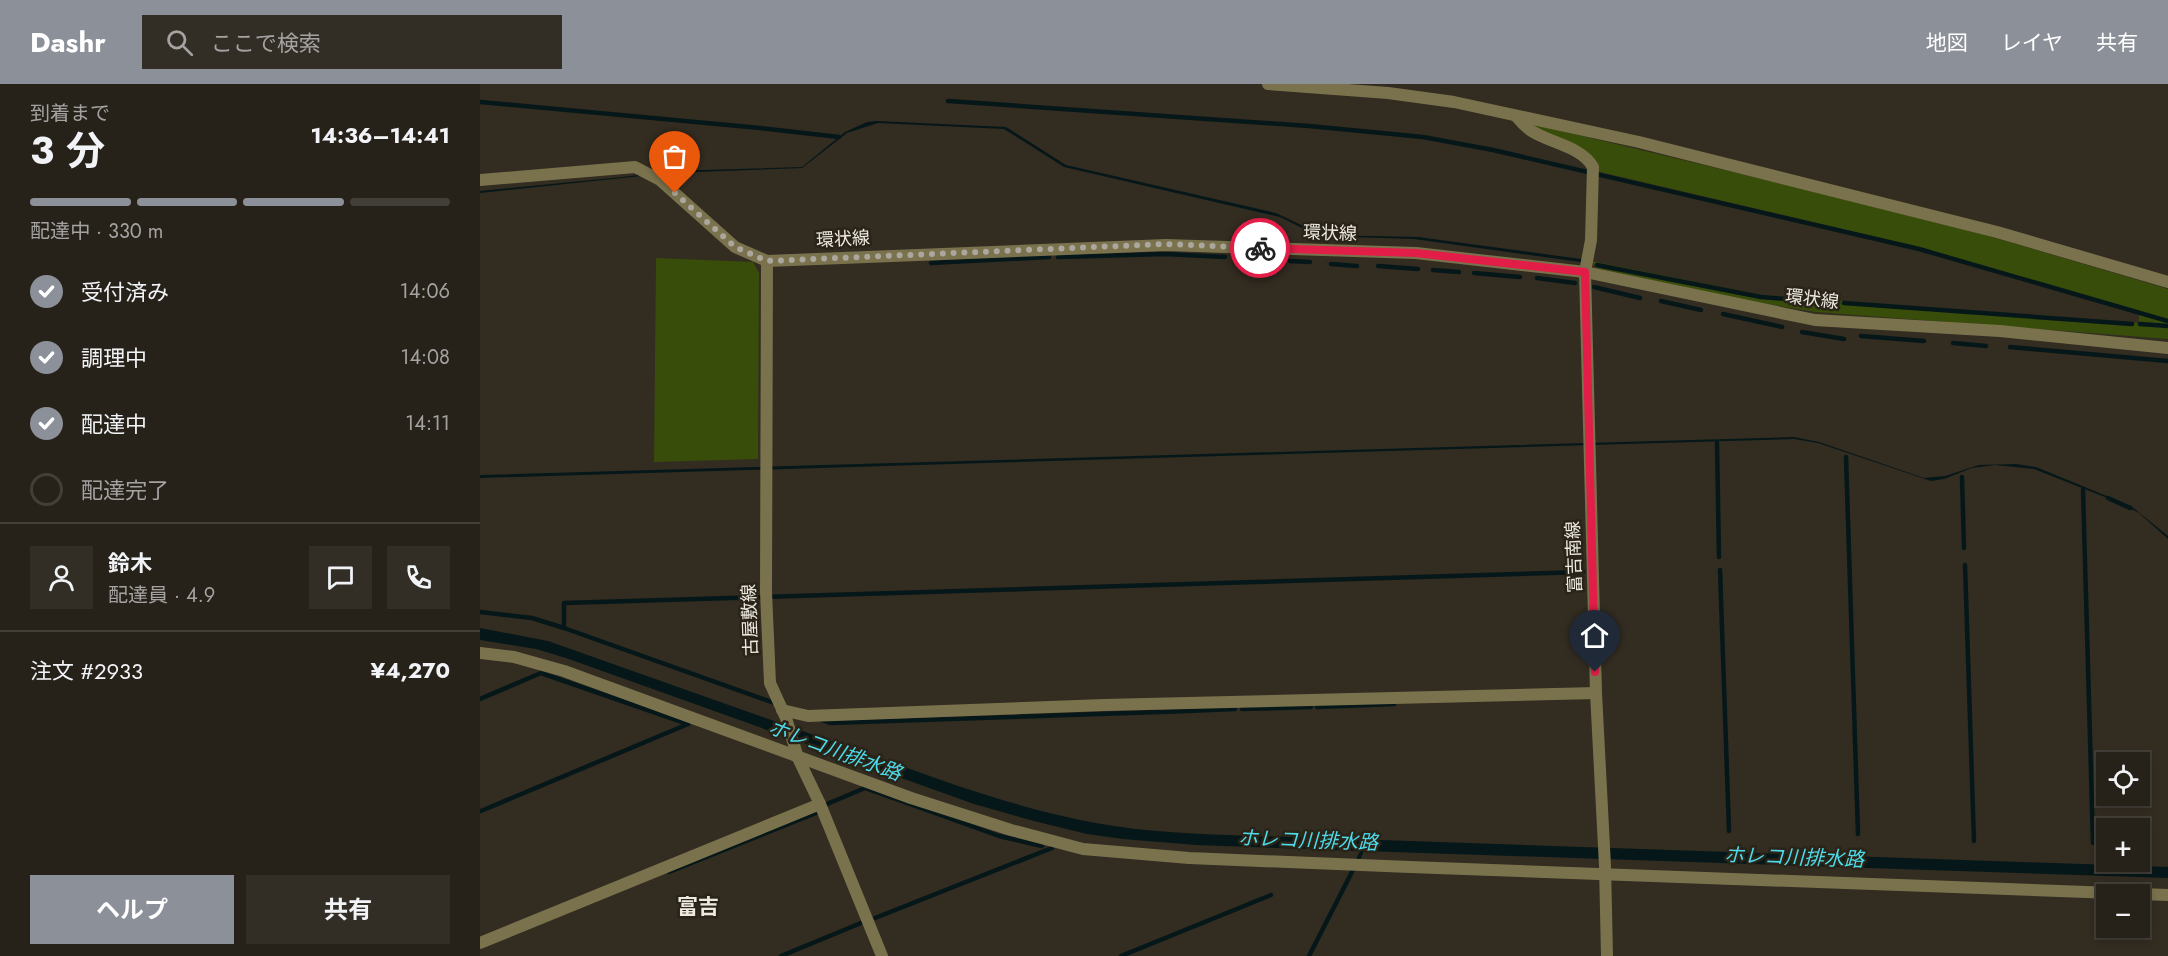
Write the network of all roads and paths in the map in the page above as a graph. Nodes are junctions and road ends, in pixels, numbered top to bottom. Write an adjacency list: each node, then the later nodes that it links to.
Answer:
1 (1268, 84): 2 (street)
2 (1515, 116): 5 (street, 富吉南線); 6 (street)
3 (480, 180): 4 (street, 環状線)
4 (767, 261): 5 (street, 環状線); 10 (street, 古屋敷線)
5 (1585, 272): 7 (street, 環状線); 9 (street, 富吉南線)
6 (2168, 282)
7 (2168, 348)
8 (480, 653): 11 (street)
9 (1596, 693): 10 (street); 13 (street, 富吉南線)
10 (784, 714): 11 (street, 古屋敷線)
11 (796, 753): 12 (street, 古屋敷線); 13 (street)
12 (820, 804): 15 (street); 16 (street, 古屋敷線)
13 (1606, 870): 14 (street); 17 (street)
14 (2168, 895)
15 (480, 943)
16 (882, 956)
17 (1607, 956)

